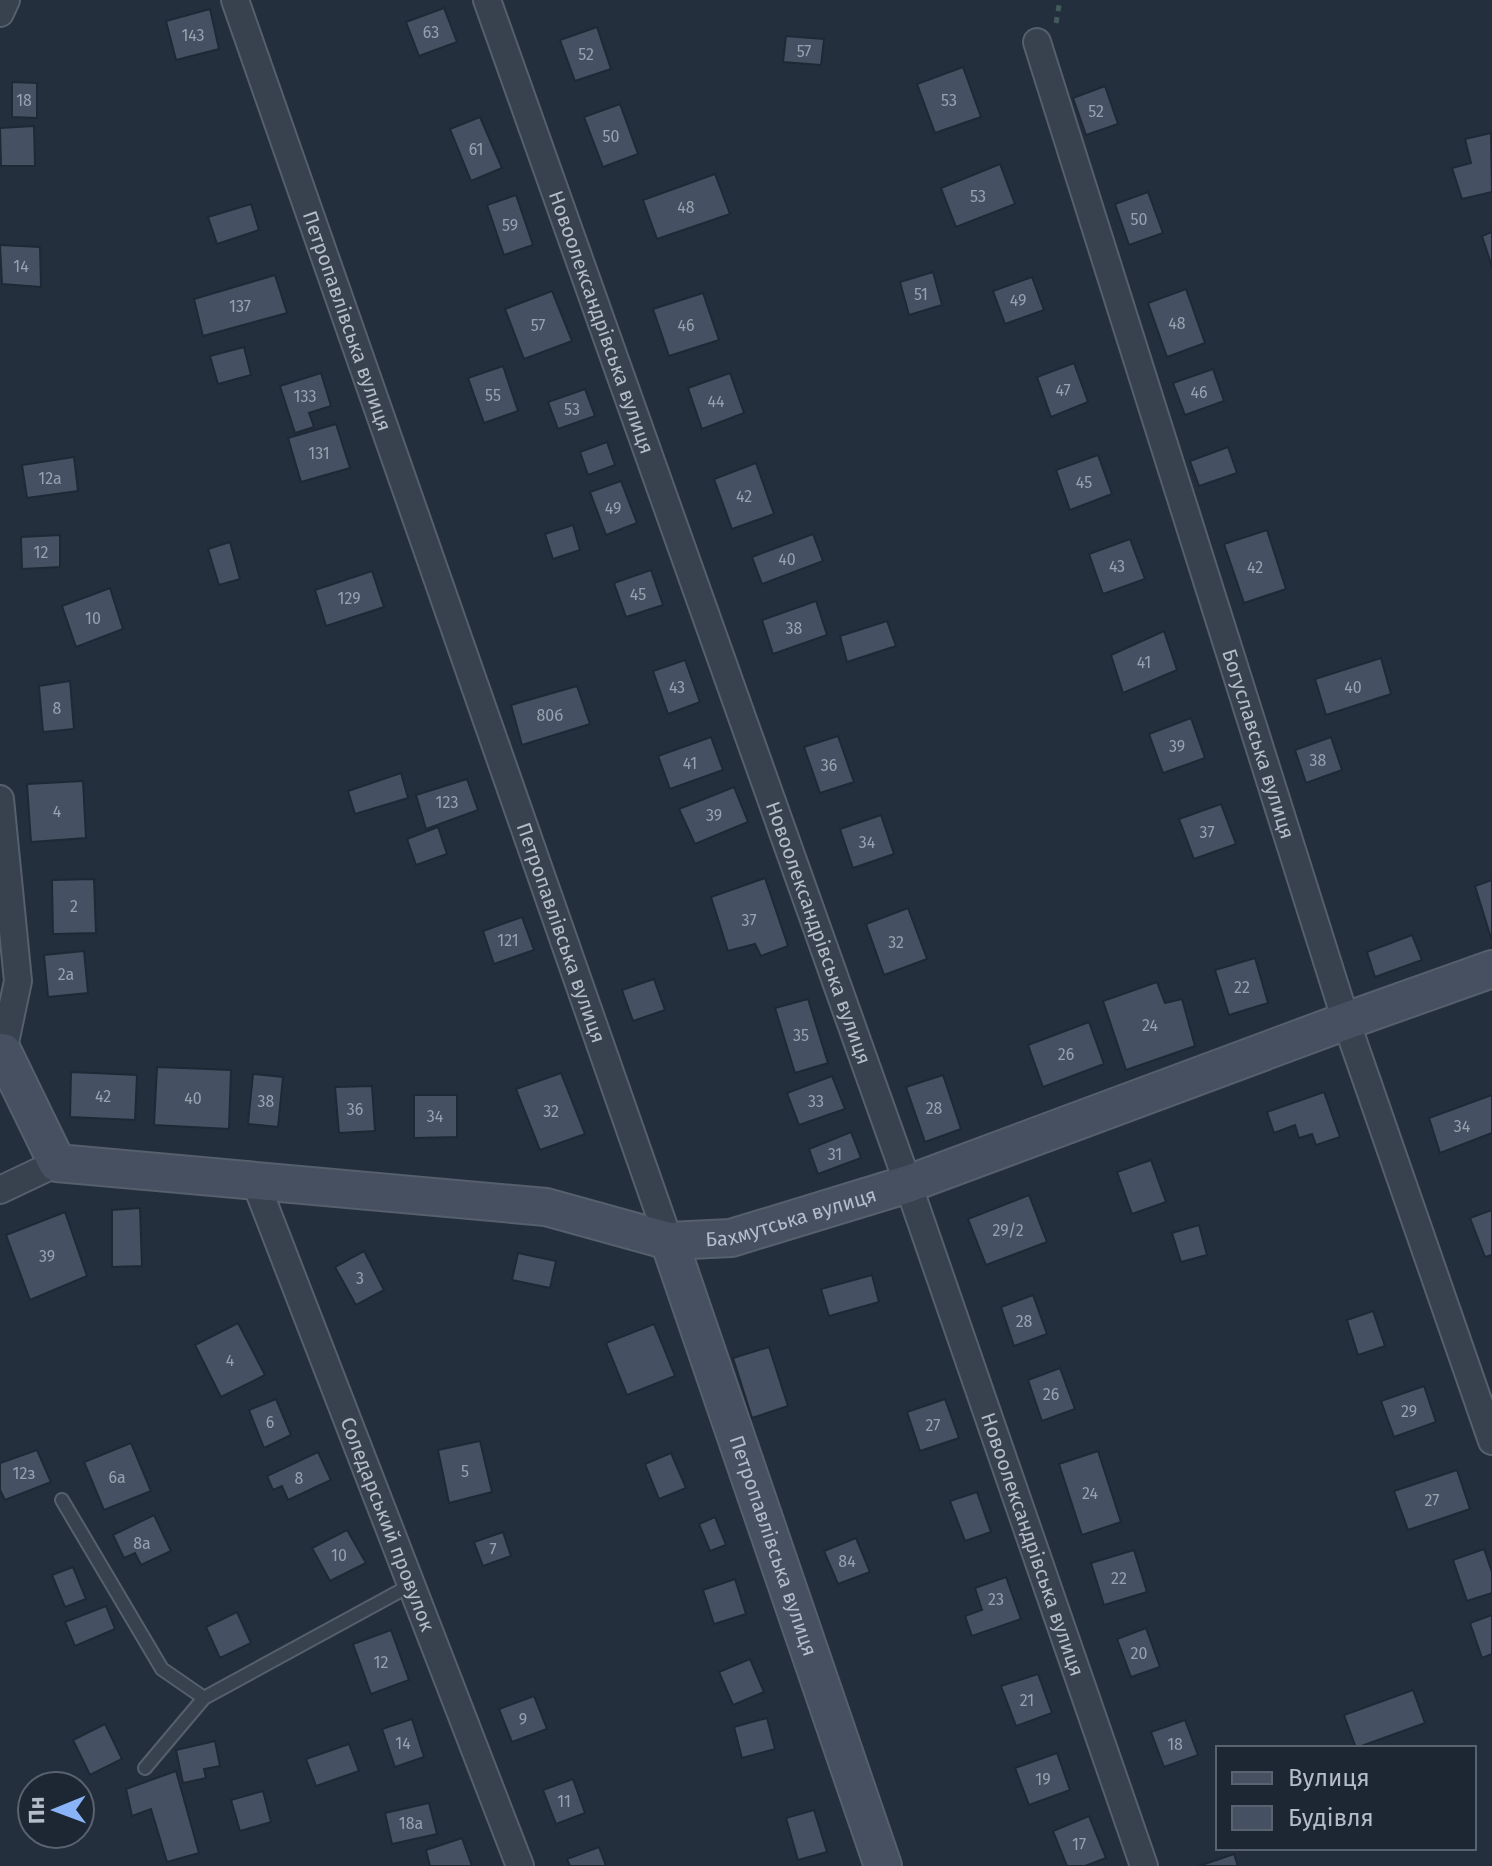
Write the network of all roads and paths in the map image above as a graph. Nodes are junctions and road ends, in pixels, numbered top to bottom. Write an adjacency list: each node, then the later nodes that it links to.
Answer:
1 (6, 0): 4 (street)
2 (235, 0): 14 (street, Петропавлівська вулиця)
3 (487, 0): 12 (street, Новоолександрівська вулиця)
4 (0, 13)
5 (1037, 42): 8 (street, Богуславська вулиця)
6 (0, 799): 9 (street)
7 (1492, 969): 8 (street, Бахмутська вулиця)
8 (1346, 1021): 12 (street, Бахмутська вулиця); 15 (street, Богуславська вулиця)
9 (1, 1052): 10 (street)
10 (57, 1163): 11 (street, Бахмутська вулиця); 13 (street)
11 (255, 1181): 14 (street, Бахмутська вулиця); 17 (street, Соледарський провулок)
12 (908, 1184): 14 (street, Бахмутська вулиця); 22 (street, Новоолександрівська вулиця)
13 (0, 1190)
14 (669, 1241): 21 (street, Петропавлівська вулиця)
15 (1492, 1441)
16 (62, 1500): 18 (lane)
17 (411, 1585): 18 (lane); 20 (street, Соледарський провулок)
18 (204, 1698): 19 (lane)
19 (145, 1768)
20 (520, 1866)
21 (883, 1866)
22 (1144, 1866)

